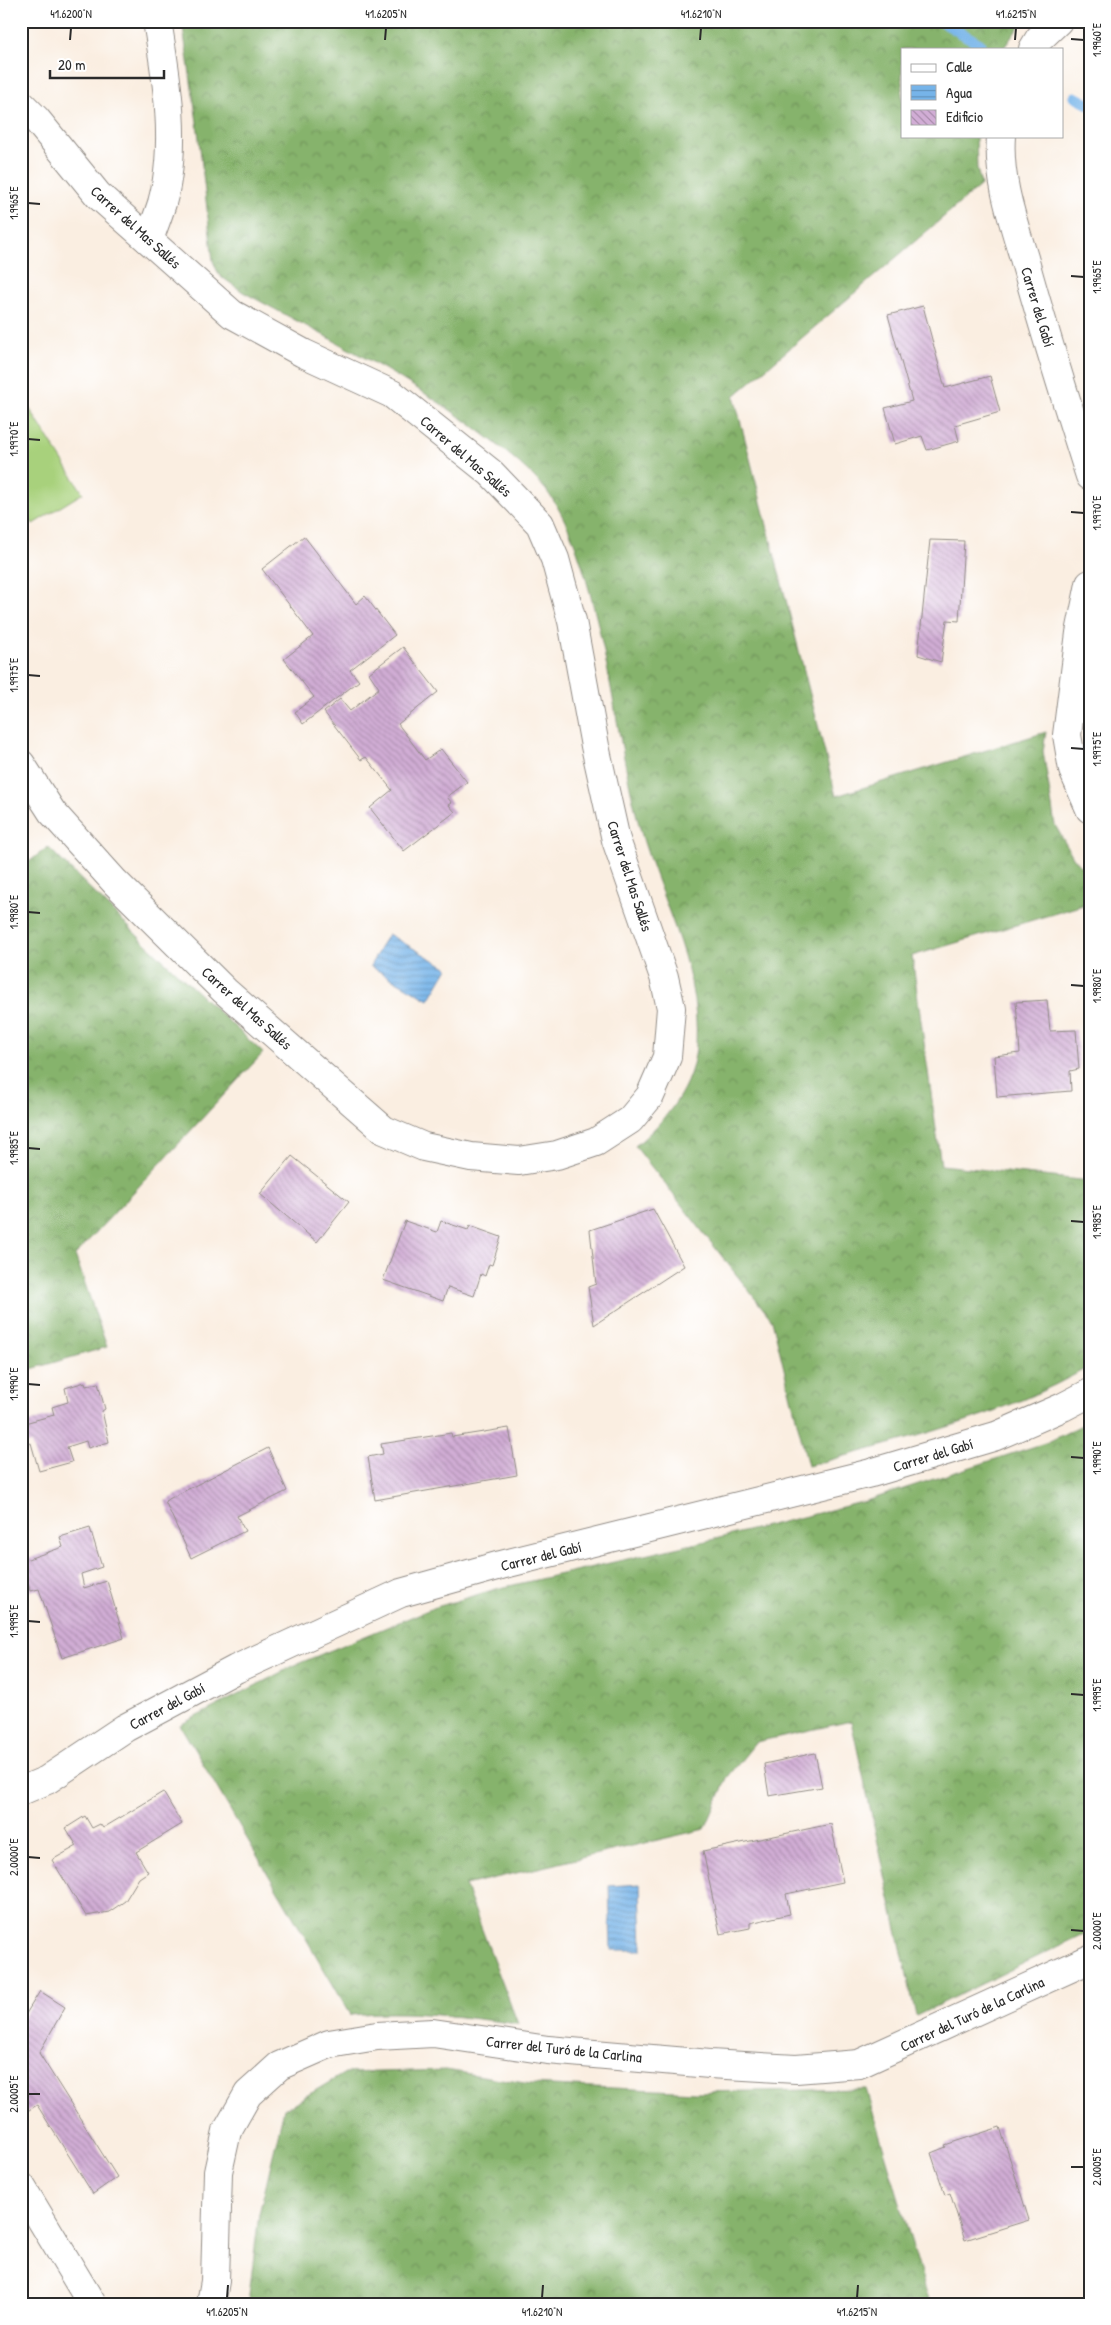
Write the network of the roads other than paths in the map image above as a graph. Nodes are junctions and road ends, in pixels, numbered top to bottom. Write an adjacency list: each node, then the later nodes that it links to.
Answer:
1 (157, 21): 6 (street)
2 (1058, 21): 3 (street)
3 (1034, 48)
4 (21, 104): 6 (street, Carrer del Mas Sallés)
5 (1001, 138): 7 (street, Carrer del Gabí)
6 (149, 240): 9 (street, Carrer del Mas Sallés)
7 (1090, 476)
8 (1090, 584): 10 (street)
9 (21, 764)
10 (1090, 809)
11 (1090, 1393): 12 (street, Carrer del Gabí)
12 (21, 1792)
13 (1090, 1959): 16 (street, Carrer del Turó de la Carlina)
14 (21, 2186): 15 (street)
15 (92, 2304)
16 (210, 2304)

